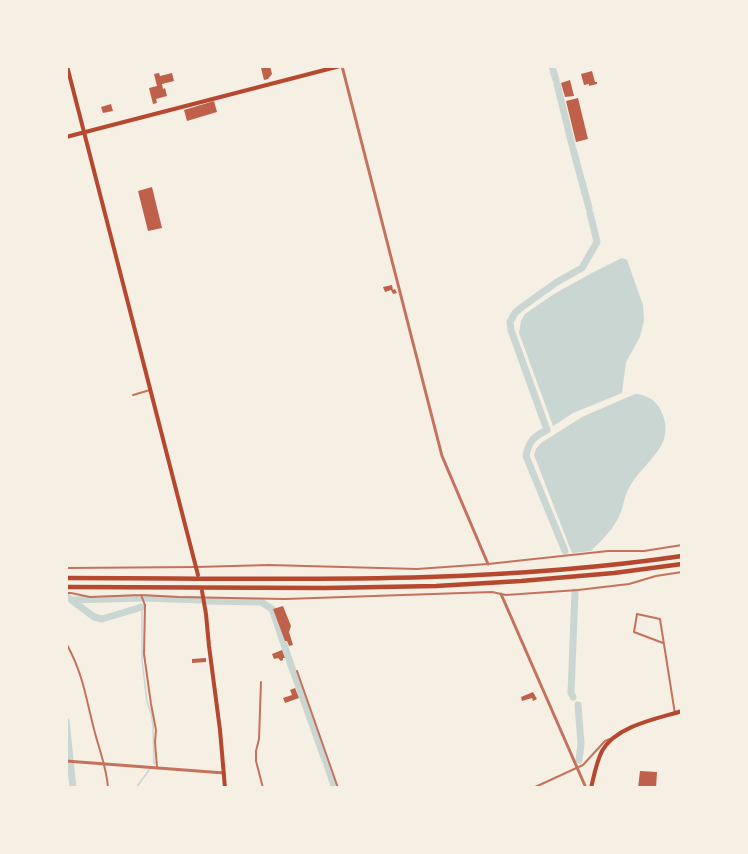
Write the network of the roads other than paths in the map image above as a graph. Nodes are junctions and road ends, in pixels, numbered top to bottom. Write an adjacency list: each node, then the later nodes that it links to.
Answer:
1 (67, 66): 3 (main road)
2 (341, 66): 3 (main road); 9 (street)
3 (84, 132): 4 (main road); 5 (main road)
4 (66, 137)
5 (150, 390): 6 (street); 11 (main road)
6 (133, 394)
7 (682, 545): 9 (street)
8 (682, 556): 15 (highway)
9 (488, 564): 11 (street)
10 (682, 564): 16 (highway)
11 (196, 567): 12 (street); 14 (main road)
12 (66, 568)
13 (682, 572): 19 (street)
14 (198, 575)
15 (66, 578)
16 (67, 586)
17 (202, 591): 21 (main road)
18 (66, 593): 20 (street)
19 (501, 594): 21 (street); 32 (street)
20 (141, 595): 21 (street); 31 (street)
21 (204, 598): 33 (main road)
22 (663, 643): 22 (street); 27 (street)
23 (66, 644): 30 (street)
24 (297, 671): 37 (street)
25 (261, 682): 36 (street)
26 (682, 711): 27 (main road)
27 (675, 714): 28 (main road)
28 (613, 737): 32 (street); 40 (main road)
29 (66, 761): 30 (street)
30 (104, 764): 31 (street); 34 (street)
31 (157, 768): 33 (street)
32 (577, 768): 38 (street); 39 (street)
33 (224, 772): 35 (main road)
34 (108, 788)
35 (225, 788)
36 (263, 788)
37 (338, 788)
38 (533, 788)
39 (586, 788)
40 (591, 788)

